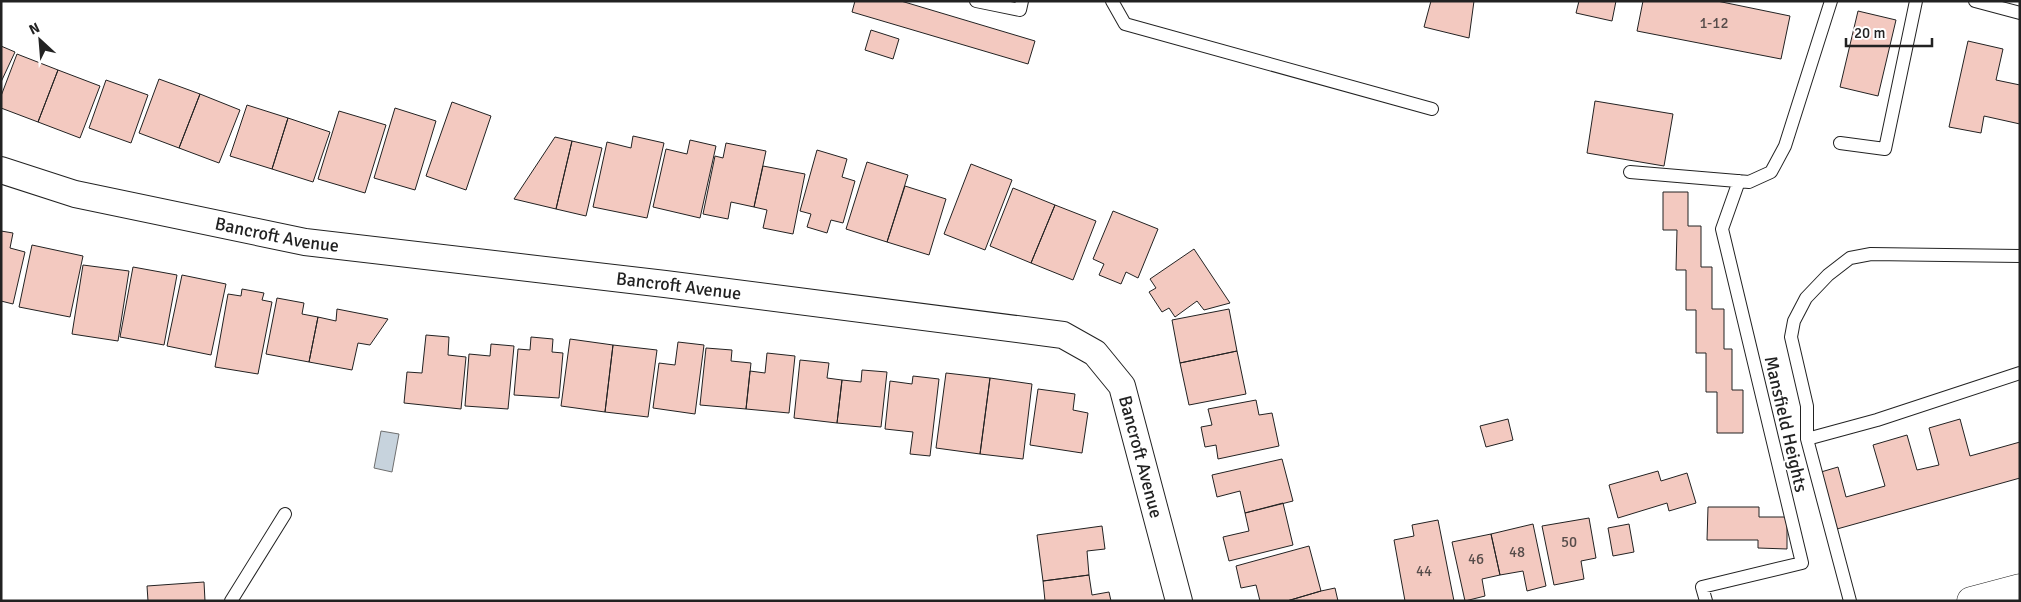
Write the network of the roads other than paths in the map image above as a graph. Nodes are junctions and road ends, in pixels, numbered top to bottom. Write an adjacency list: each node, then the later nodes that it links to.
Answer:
1 (976, 1): 2 (lane)
2 (1022, 1)
3 (1112, 1): 8 (lane)
4 (1831, 1): 12 (lane)
5 (1916, 1): 9 (lane)
6 (1975, 1): 7 (lane)
7 (2020, 13)
8 (1432, 109)
9 (1840, 143)
10 (1, 170): 19 (street, Bancroft Avenue)
11 (1630, 172): 12 (lane)
12 (1739, 181): 20 (lane, Mansfield Heights)
13 (2020, 256): 15 (lane)
14 (2020, 373): 15 (lane)
15 (1807, 439): 21 (lane)
16 (285, 514): 18 (lane)
17 (2020, 588): 22 (highway)
18 (231, 601)
19 (1179, 601)
20 (1706, 601)
21 (1850, 601)
22 (1972, 601)

